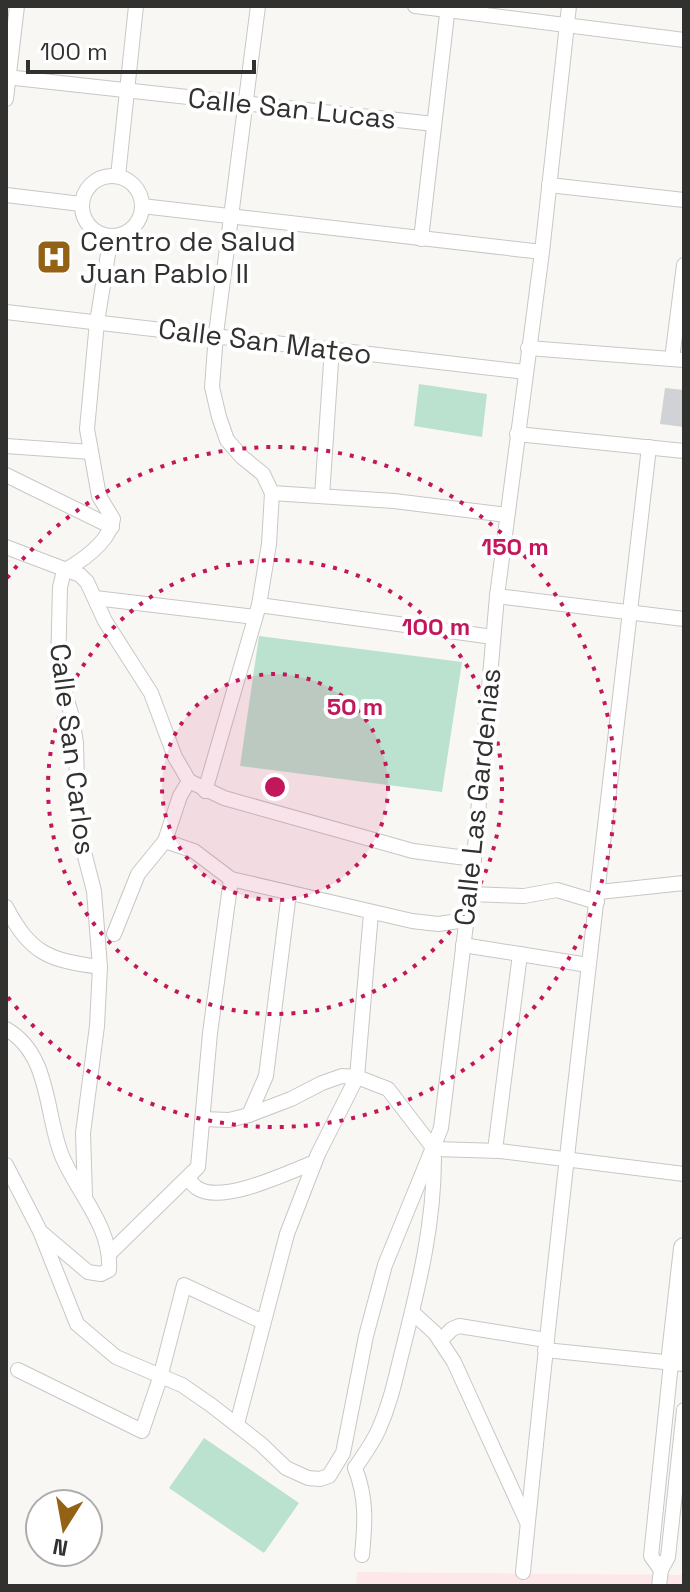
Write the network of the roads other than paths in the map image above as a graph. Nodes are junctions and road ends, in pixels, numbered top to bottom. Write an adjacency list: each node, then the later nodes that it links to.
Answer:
1 (17, 6): 9 (street)
2 (136, 6): 10 (street)
3 (258, 6): 12 (street)
4 (415, 6): 6 (street)
5 (569, 6): 7 (street, Calle Las Gardenias)
6 (447, 8): 7 (street); 13 (street)
7 (567, 25): 8 (street); 15 (street, Calle Las Gardenias)
8 (684, 40)
9 (7, 77): 10 (street, Calle San Lucas); 11 (street)
10 (128, 90): 12 (street, Calle San Lucas); 14 (street)
11 (6, 99)
12 (245, 103): 13 (street, Calle San Lucas); 20 (street)
13 (434, 124): 22 (street)
14 (118, 176): 18 (street); 19 (street)
15 (549, 185): 17 (street); 23 (street, Calle Las Gardenias)
16 (6, 195): 18 (street)
17 (684, 200)
18 (81, 204): 21 (street)
19 (142, 206): 20 (street); 21 (street)
20 (231, 217): 22 (street); 27 (street)
21 (111, 236): 26 (street)
22 (421, 239): 23 (street)
23 (542, 252): 29 (street, Calle Las Gardenias)
24 (684, 265): 30 (street)
25 (6, 312): 26 (street, Calle San Mateo)
26 (97, 322): 27 (street, Calle San Mateo); 36 (street)
27 (216, 334): 28 (street, Calle San Mateo); 38 (street)
28 (332, 348): 31 (street, Calle San Mateo); 39 (street)
29 (528, 348): 30 (street); 31 (street, Calle Las Gardenias)
30 (678, 360)
31 (525, 372): 32 (street, Calle Las Gardenias)
32 (517, 434): 34 (street); 40 (street, Calle Las Gardenias)
33 (6, 446): 36 (street)
34 (649, 447): 35 (street); 47 (street)
35 (684, 451)
36 (91, 452): 41 (street)
37 (6, 475): 41 (street)
38 (272, 493): 39 (street); 46 (street)
39 (322, 496): 40 (street)
40 (507, 515): 44 (street, Calle Las Gardenias)
41 (112, 527): 43 (street)
42 (6, 547): 43 (street)
43 (64, 571): 45 (street); 66 (street, Calle San Carlos)
44 (497, 596): 47 (street); 49 (street, Calle Las Gardenias)
45 (95, 598): 46 (street); 50 (street)
46 (257, 611): 49 (street); 51 (street)
47 (630, 612): 48 (street); 58 (street)
48 (684, 619)
49 (493, 637): 53 (street, Calle Las Gardenias)
50 (189, 781): 51 (street); 52 (street)
51 (205, 791): 53 (street)
52 (165, 841): 54 (street); 62 (street)
53 (474, 859): 57 (street, Calle Las Gardenias)
54 (231, 879): 56 (street); 70 (street)
55 (684, 883): 58 (street)
56 (289, 893): 60 (street); 69 (street)
57 (469, 894): 58 (street); 61 (street, Calle Las Gardenias)
58 (598, 897): 65 (street)
59 (6, 907): 66 (street)
60 (371, 913): 61 (street); 68 (street)
61 (466, 920): 63 (street, Calle Las Gardenias)
62 (114, 934)
63 (463, 945): 64 (street); 71 (street, Calle Las Gardenias)
64 (520, 954): 65 (street); 72 (street)
65 (588, 965): 73 (street)
66 (100, 967): 78 (street, Calle San Carlos)
67 (6, 1029): 78 (street)
68 (357, 1077): 69 (street); 71 (street); 74 (street)
69 (249, 1115): 70 (street)
70 (203, 1119): 77 (street)
71 (434, 1149): 72 (street); 82 (street); 91 (street, Calle Las Gardenias)
72 (495, 1150): 73 (street)
73 (567, 1160): 76 (street); 85 (street)
74 (315, 1162): 77 (street); 83 (street)
75 (6, 1165): 79 (street)
76 (684, 1174)
77 (188, 1179): 81 (street)
78 (85, 1195): 81 (street)
79 (40, 1231): 81 (street); 88 (street)
80 (684, 1248): 86 (street)
81 (110, 1253)
82 (413, 1313): 84 (street); 92 (street)
83 (263, 1322): 88 (street); 90 (street)
84 (440, 1341): 85 (street); 93 (street)
85 (545, 1345): 86 (street); 93 (street)
86 (677, 1364): 95 (street)
87 (18, 1370): 88 (street)
88 (160, 1378): 90 (street)
89 (684, 1410): 95 (street)
90 (237, 1424): 91 (street)
91 (336, 1467): 92 (street)
92 (355, 1468): 94 (street)
93 (528, 1523): 96 (street)
94 (362, 1555)
95 (661, 1570): 97 (street)
96 (523, 1572)
97 (659, 1586)

